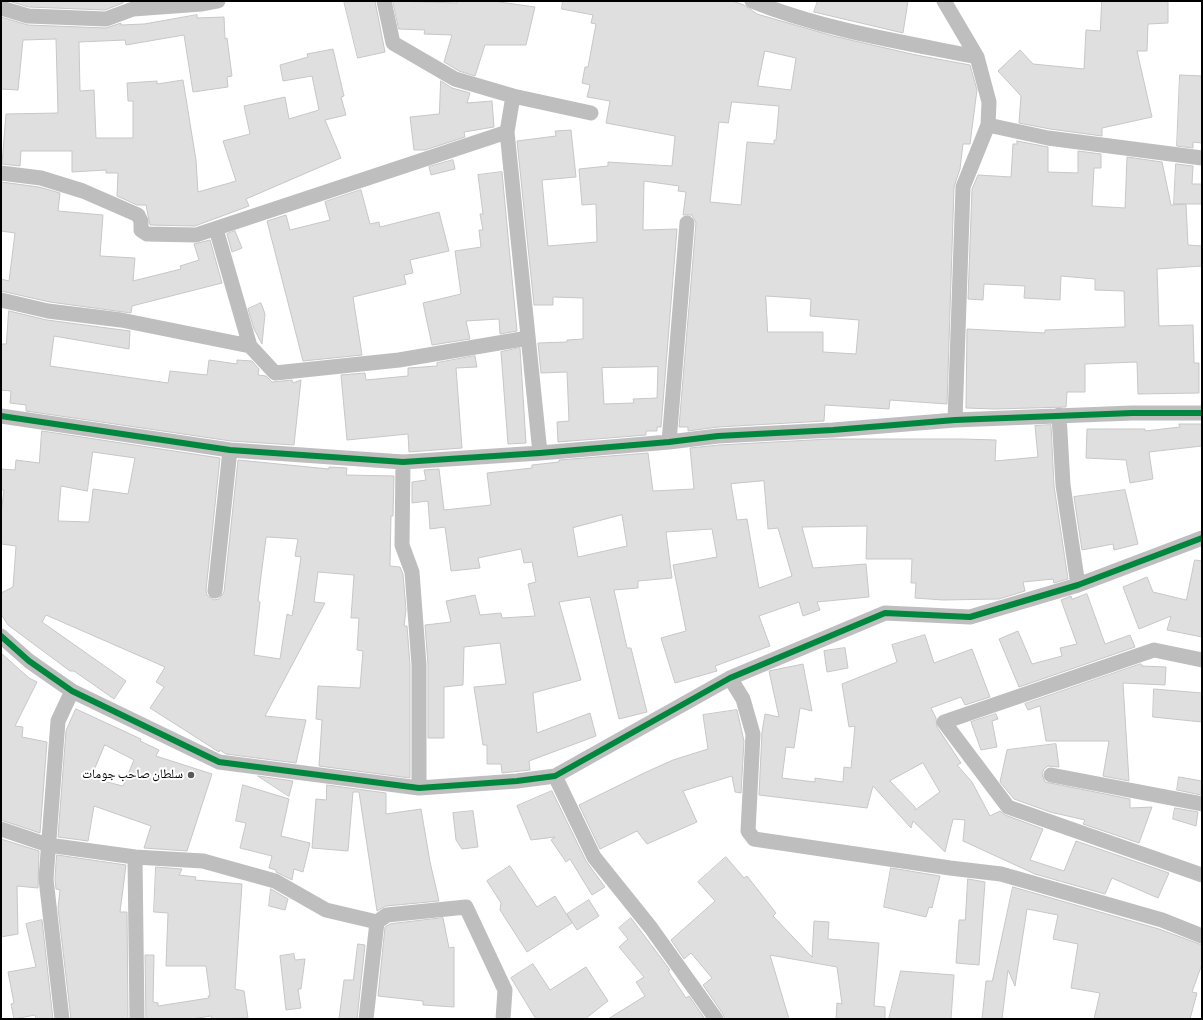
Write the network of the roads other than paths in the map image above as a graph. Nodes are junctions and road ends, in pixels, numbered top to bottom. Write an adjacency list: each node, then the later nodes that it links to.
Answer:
1 (218, 1): 5 (street)
2 (384, 1): 7 (street)
3 (752, 1): 6 (street)
4 (944, 1): 6 (street)
5 (1, 8)
6 (977, 57): 9 (street)
7 (513, 96): 8 (street); 10 (street)
8 (591, 113)
9 (988, 126): 11 (street); 21 (street)
10 (507, 132): 14 (street); 16 (street)
11 (1202, 158)
12 (1, 173): 14 (street)
13 (687, 223): 22 (street)
14 (216, 229): 17 (street)
15 (1, 300): 17 (street)
16 (528, 338): 17 (street); 24 (street)
17 (250, 346)
18 (1202, 413): 20 (street)
19 (1, 416): 23 (street)
20 (1059, 416): 21 (street); 27 (street)
21 (956, 420): 22 (street)
22 (669, 442): 24 (street)
23 (230, 450): 25 (street); 28 (street)
24 (540, 453): 25 (street)
25 (403, 462): 35 (street)
26 (1202, 538): 27 (street)
27 (1078, 585): 31 (street)
28 (215, 591)
29 (1, 636): 32 (street)
30 (1202, 660): 40 (street)
31 (730, 678): 34 (street); 42 (street)
32 (72, 692): 35 (street); 38 (street)
33 (1051, 775): 36 (street)
34 (555, 776): 35 (street); 47 (street)
35 (419, 788)
36 (1202, 804)
37 (1, 829): 38 (street)
38 (48, 845): 39 (street); 43 (street)
39 (135, 857): 41 (street); 44 (street)
40 (1202, 875)
41 (377, 922): 45 (street); 46 (street)
42 (1202, 936)
43 (62, 1019)
44 (137, 1019)
45 (366, 1019)
46 (503, 1019)
47 (716, 1019)

